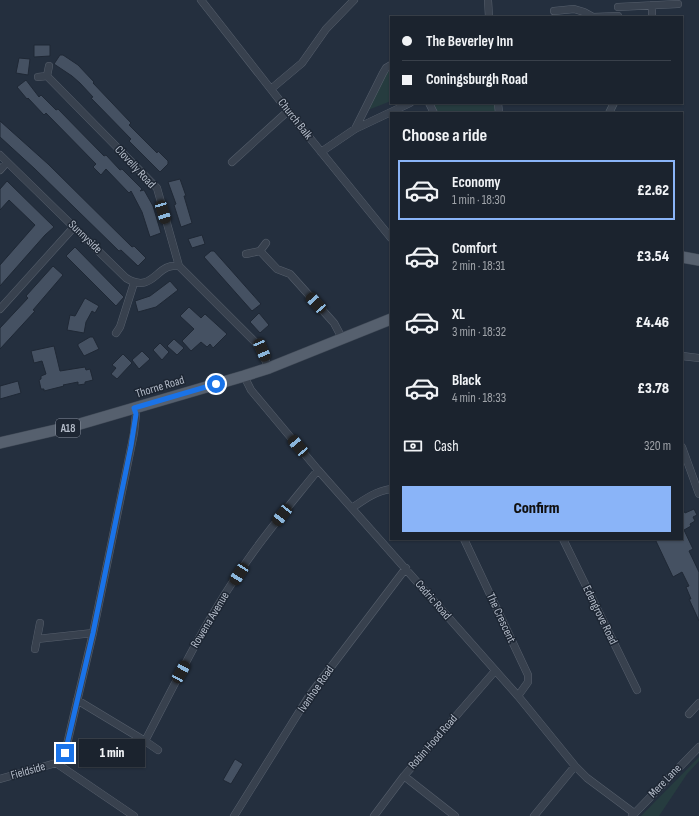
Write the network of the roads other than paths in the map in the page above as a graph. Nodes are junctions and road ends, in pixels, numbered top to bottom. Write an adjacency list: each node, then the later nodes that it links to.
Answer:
1 (201, 0): 16 (street, Church Balk)
2 (354, 0): 16 (street)
3 (488, 0): 8 (street)
4 (618, 3): 6 (street); 10 (street)
5 (678, 4): 6 (street)
6 (652, 5): 11 (street)
7 (554, 11): 9 (street)
8 (489, 16)
9 (588, 16)
10 (618, 16)
11 (652, 16)
12 (49, 66): 14 (street)
13 (390, 66): 21 (street)
14 (46, 76): 15 (street); 34 (street, Clovelly Road)
15 (38, 77)
16 (271, 89): 18 (street, Church Balk)
17 (408, 104): 20 (street)
18 (288, 111): 22 (street, Church Balk); 25 (street)
19 (390, 112): 21 (street)
20 (391, 112)
21 (355, 129): 22 (street)
22 (321, 152): 28 (street, Church Balk)
23 (0, 155): 24 (street, Sunnyside)
24 (7, 162): 26 (street); 27 (street, Sunnyside)
25 (232, 162)
26 (0, 170)
27 (74, 227): 35 (street, Sunnyside); 36 (street)
28 (390, 237)
29 (266, 242): 30 (street)
30 (260, 251): 31 (street); 39 (street)
31 (246, 254)
32 (683, 257): 33 (main road)
33 (699, 260)
34 (179, 266): 35 (street); 42 (street, Clovelly Road)
35 (134, 283): 38 (street)
36 (0, 309)
37 (390, 319): 39 (main road, Thorne Road / A18)
38 (116, 333)
39 (342, 338): 42 (main road, Thorne Road / A18)
40 (683, 356): 41 (street)
41 (699, 358)
42 (269, 368): 43 (main road, Thorne Road / A18)
43 (244, 376): 44 (main road, Thorne Road / A18); 47 (street, Cedric Road)
44 (134, 408): 45 (main road, Thorne Road / A18); 55 (street)
45 (0, 443)
46 (683, 450): 49 (street)
47 (318, 470): 50 (street, Cedric Road); 64 (street, Rowena Avenue)
48 (390, 489): 50 (street)
49 (699, 494)
50 (352, 508): 53 (street, Cedric Road)
51 (464, 540): 60 (street, The Crescent)
52 (563, 540): 59 (street, Edengrove Road)
53 (406, 568): 58 (street, Cedric Road); 73 (street, Ivanhoe Road)
54 (40, 623): 56 (street)
55 (93, 633): 56 (street); 61 (street)
56 (37, 639): 57 (street)
57 (35, 649)
58 (495, 671): 60 (street, Cedric Road); 69 (street, Robin Hood Road)
59 (637, 690)
60 (518, 696): 68 (street, Cedric Road)
61 (77, 700): 64 (street); 67 (street)
62 (699, 702): 63 (street)
63 (689, 714)
64 (145, 741): 66 (street)
65 (699, 747): 71 (street, Mere Lane)
66 (158, 750)
67 (56, 763): 70 (street, Fieldside); 72 (street)
68 (575, 766): 71 (street, Cedric Road); 76 (street)
69 (404, 776): 74 (street, Robin Hood Road); 75 (street)
70 (0, 779)
71 (633, 815)
72 (134, 816)
73 (234, 816)
74 (374, 816)
75 (455, 816)
76 (534, 816)

